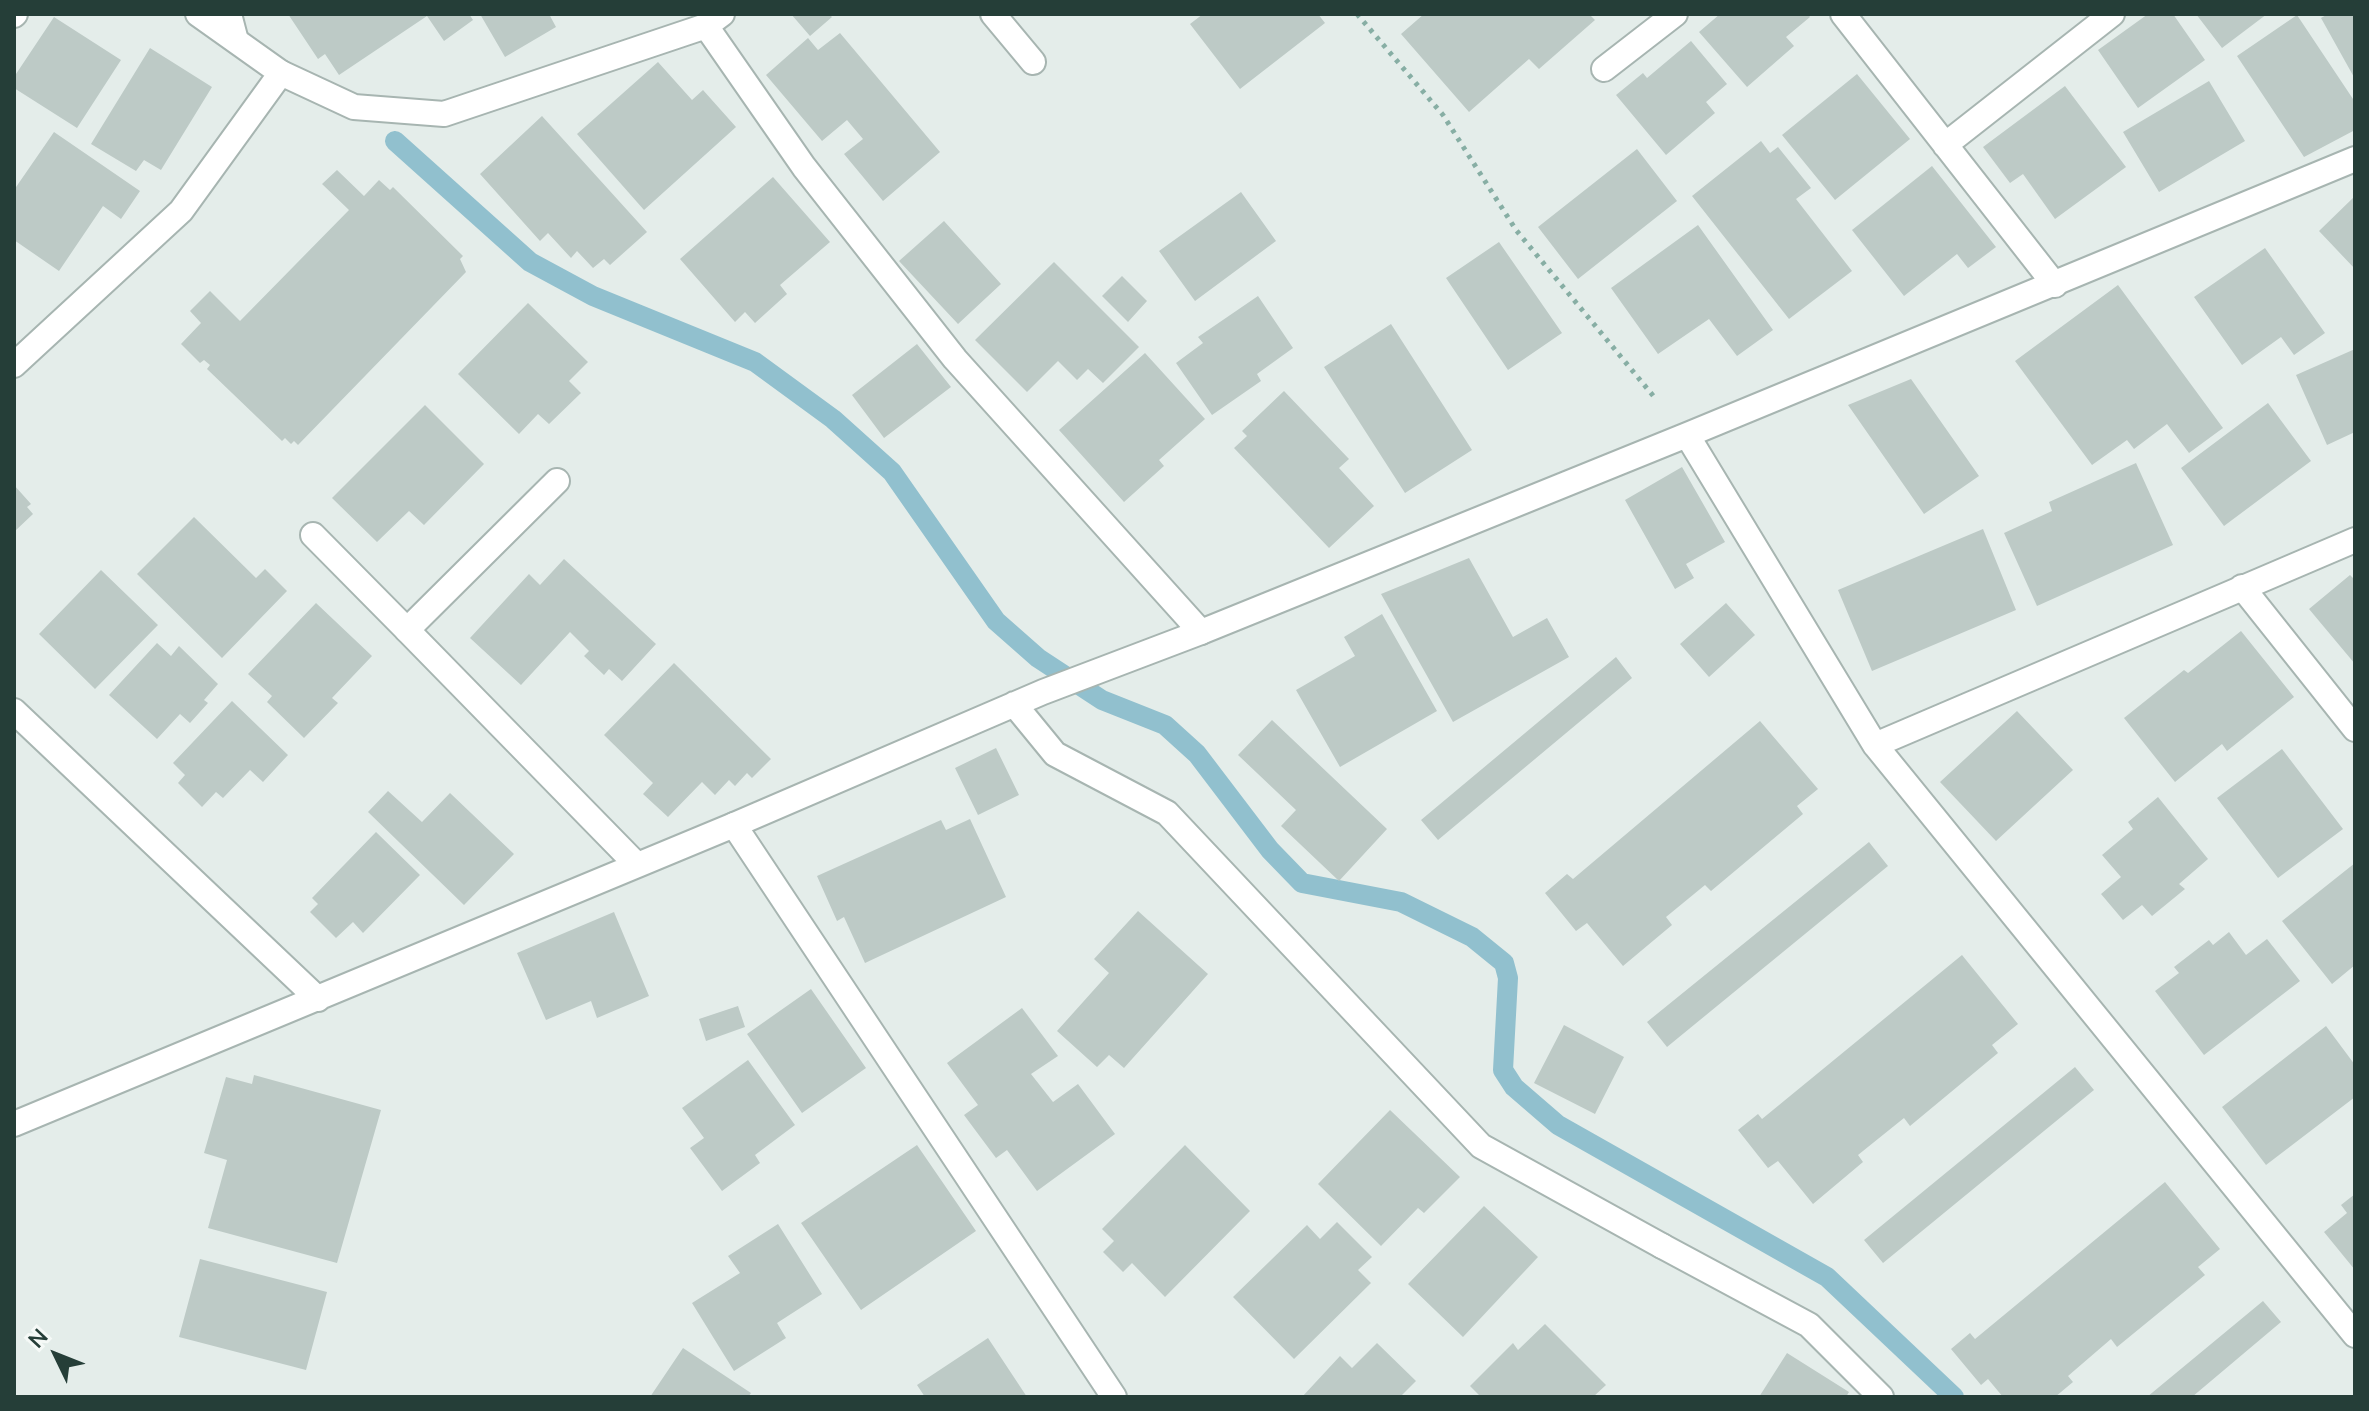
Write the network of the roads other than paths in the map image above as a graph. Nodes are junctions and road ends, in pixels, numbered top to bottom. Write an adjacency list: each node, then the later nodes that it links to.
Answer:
1 (198, 14): 7 (street)
2 (993, 14): 8 (street)
3 (1675, 14): 9 (street)
4 (1843, 14): 11 (street)
5 (2112, 14): 11 (street)
6 (714, 20): 10 (street); 21 (street)
7 (232, 26): 10 (street)
8 (1033, 62)
9 (1604, 69)
10 (281, 73): 14 (street)
11 (1945, 145): 13 (street)
12 (2355, 159): 13 (street)
13 (2055, 285): 15 (street)
14 (14, 365)
15 (1687, 435): 21 (street); 25 (street)
16 (557, 481): 20 (street)
17 (313, 535): 20 (street)
18 (2355, 540): 19 (street)
19 (2242, 587): 24 (street); 25 (street)
20 (407, 630): 27 (street)
21 (1201, 632): 22 (street)
22 (1014, 704): 26 (street); 32 (street)
23 (14, 711): 28 (street)
24 (2355, 729)
25 (1875, 745): 30 (street)
26 (734, 825): 27 (street); 31 (street)
27 (636, 864): 28 (street)
28 (318, 999): 29 (street)
29 (14, 1124)
30 (2355, 1335)
31 (1114, 1397)
32 (1881, 1397)

